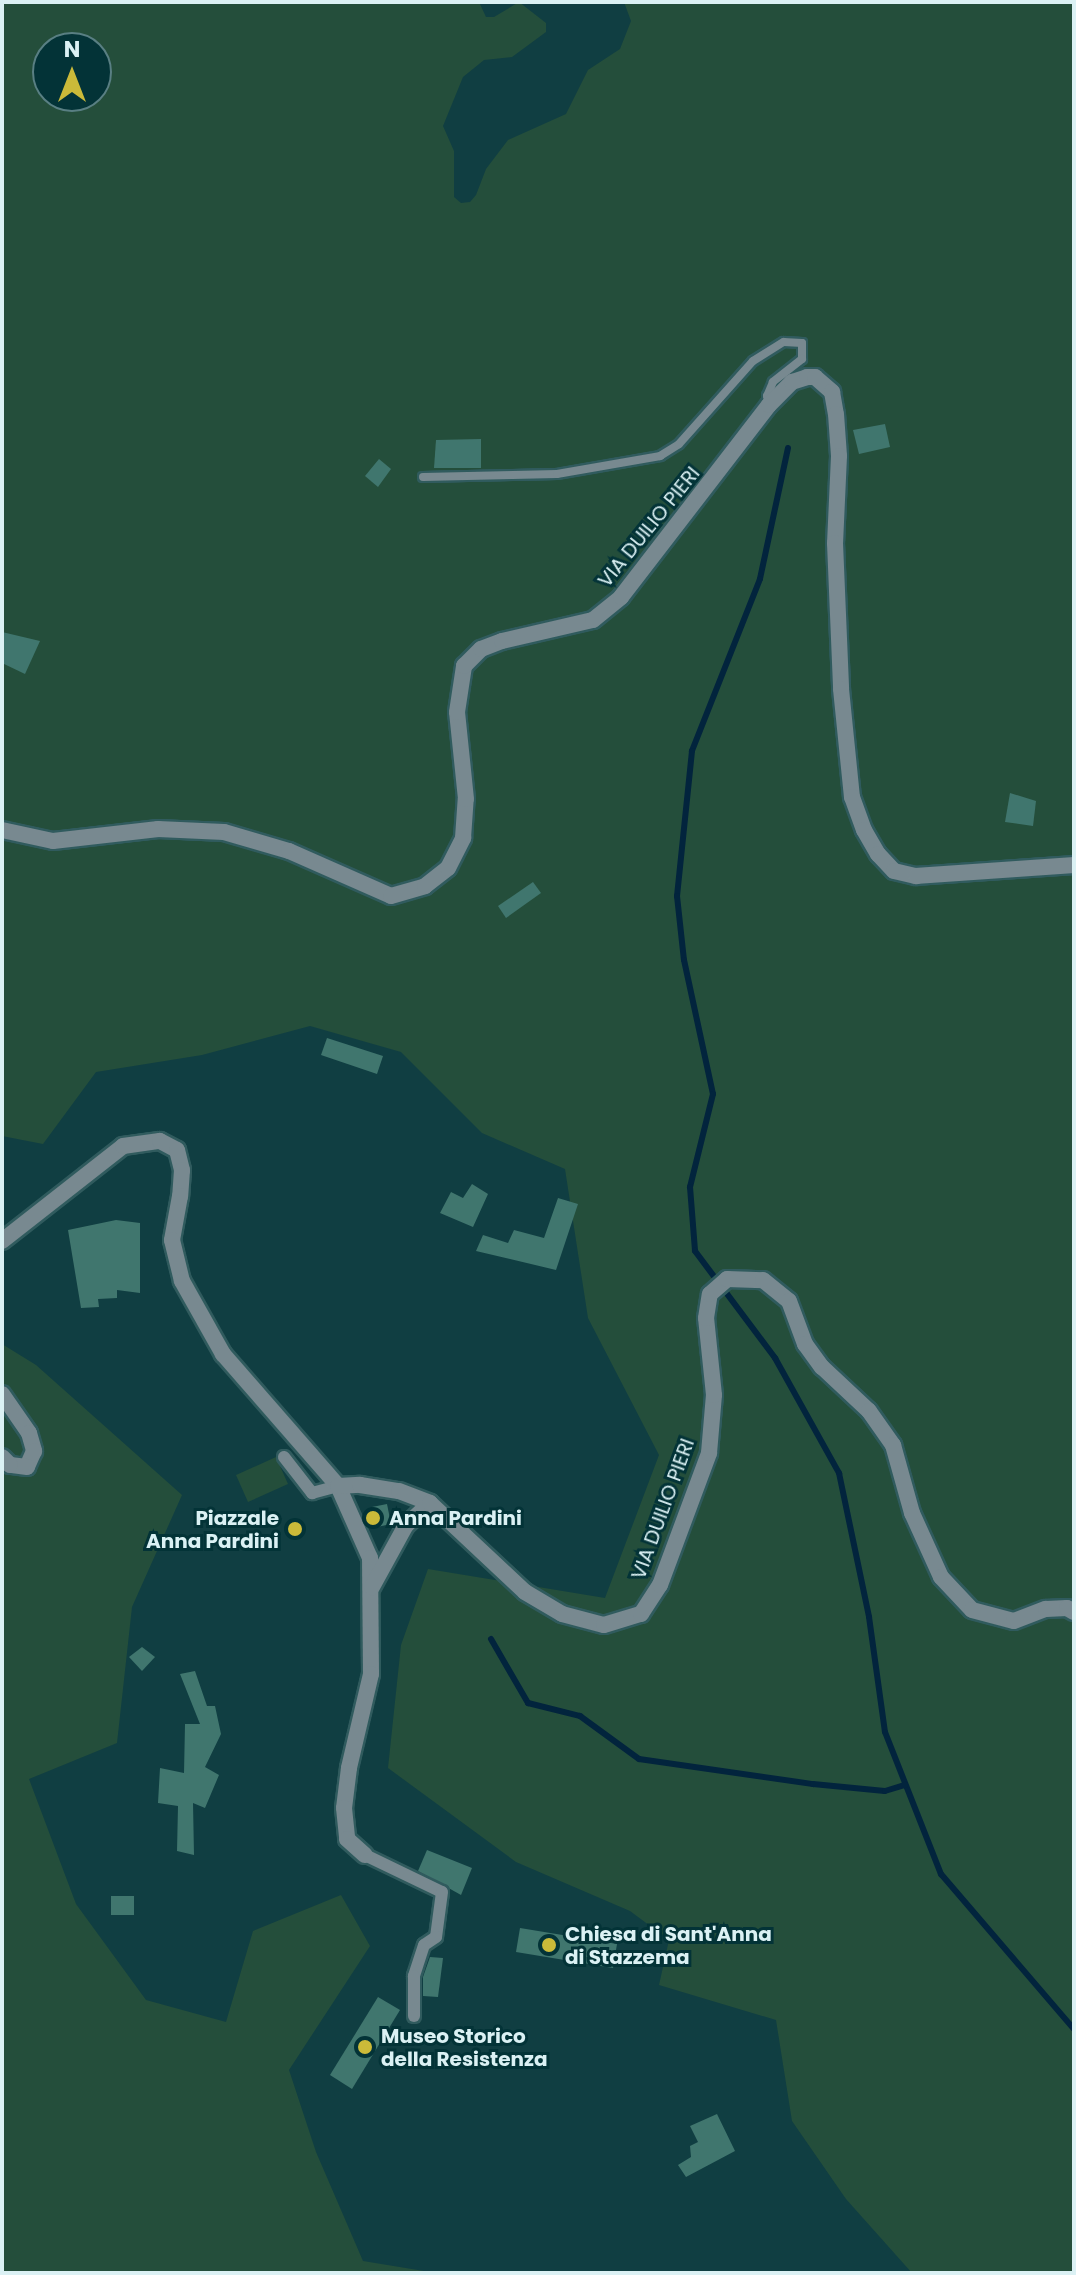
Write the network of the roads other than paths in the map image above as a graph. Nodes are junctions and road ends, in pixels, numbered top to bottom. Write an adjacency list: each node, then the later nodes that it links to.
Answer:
1 (769, 405): 2 (lane); 3 (street, VIA DUILIO PIERI); 4 (street, VIA DUILIO PIERI)
2 (423, 477)
3 (2, 830)
4 (1074, 865)
5 (2, 1241): 9 (street)
6 (2, 1394): 7 (street)
7 (2, 1457)
8 (284, 1457): 9 (street)
9 (338, 1486): 10 (street, VIA DUILIO PIERI); 11 (street)
10 (430, 1503): 11 (street); 12 (street, VIA DUILIO PIERI)
11 (370, 1591): 13 (street)
12 (1074, 1612)
13 (365, 1855): 14 (street)
14 (414, 2016)

